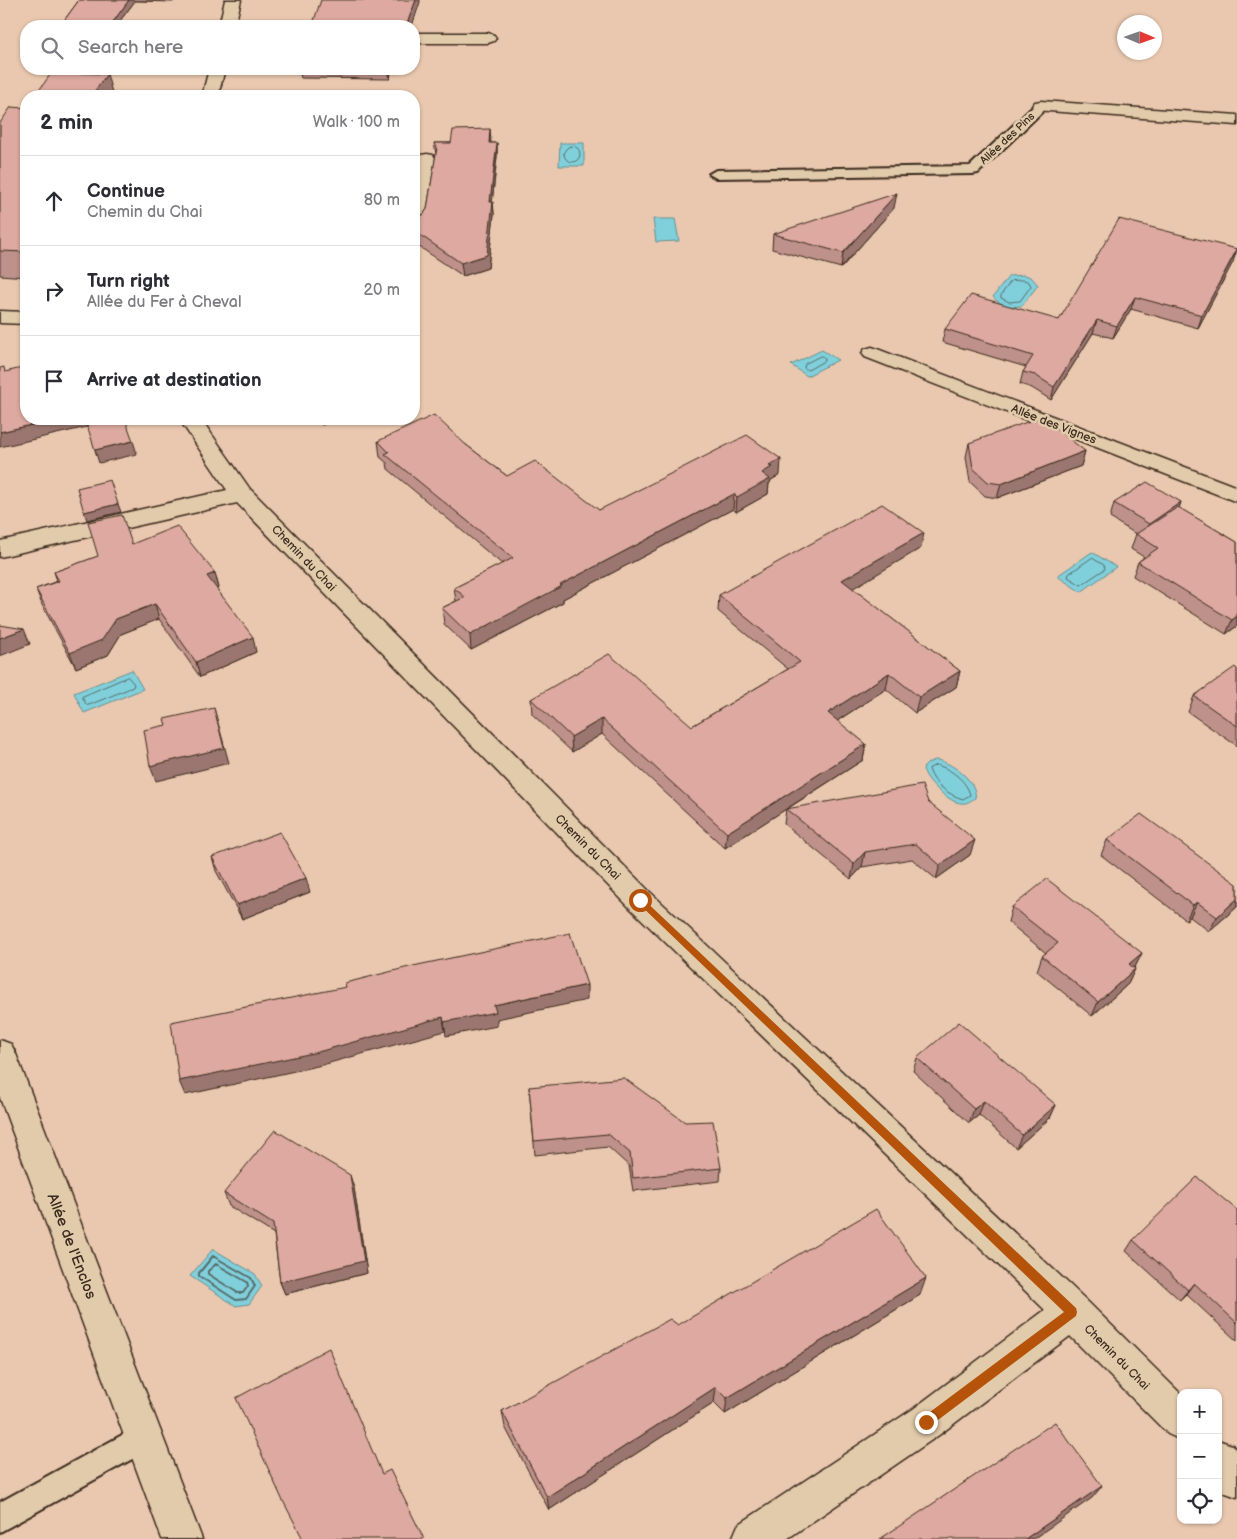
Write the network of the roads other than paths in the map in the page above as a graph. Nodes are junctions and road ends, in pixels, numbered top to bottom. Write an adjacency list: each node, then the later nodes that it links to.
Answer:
1 (233, 0): 2 (street)
2 (228, 20)
3 (420, 38): 4 (street)
4 (488, 38)
5 (215, 75): 6 (street)
6 (212, 90)
7 (1041, 106): 8 (street, Allée des Pins); 10 (lane, Allée des Pins)
8 (1237, 120)
9 (427, 159): 11 (street)
10 (716, 174)
11 (420, 186)
12 (0, 317): 13 (street)
13 (20, 318)
14 (872, 353): 17 (street, Allée des Vignes)
15 (194, 425): 16 (street, Chemin du Chai)
16 (242, 494): 18 (street); 20 (street, Chemin du Chai)
17 (1237, 495)
18 (0, 549)
19 (0, 1054): 22 (street, Allée de l'Enclos)
20 (1072, 1312): 21 (street, Chemin du Chai); 27 (street)
21 (1177, 1418)
22 (144, 1437): 25 (lane); 26 (street, Allée de l'Enclos)
23 (1222, 1463): 24 (street)
24 (1237, 1478)
25 (0, 1518)
26 (182, 1539)
27 (752, 1539)

